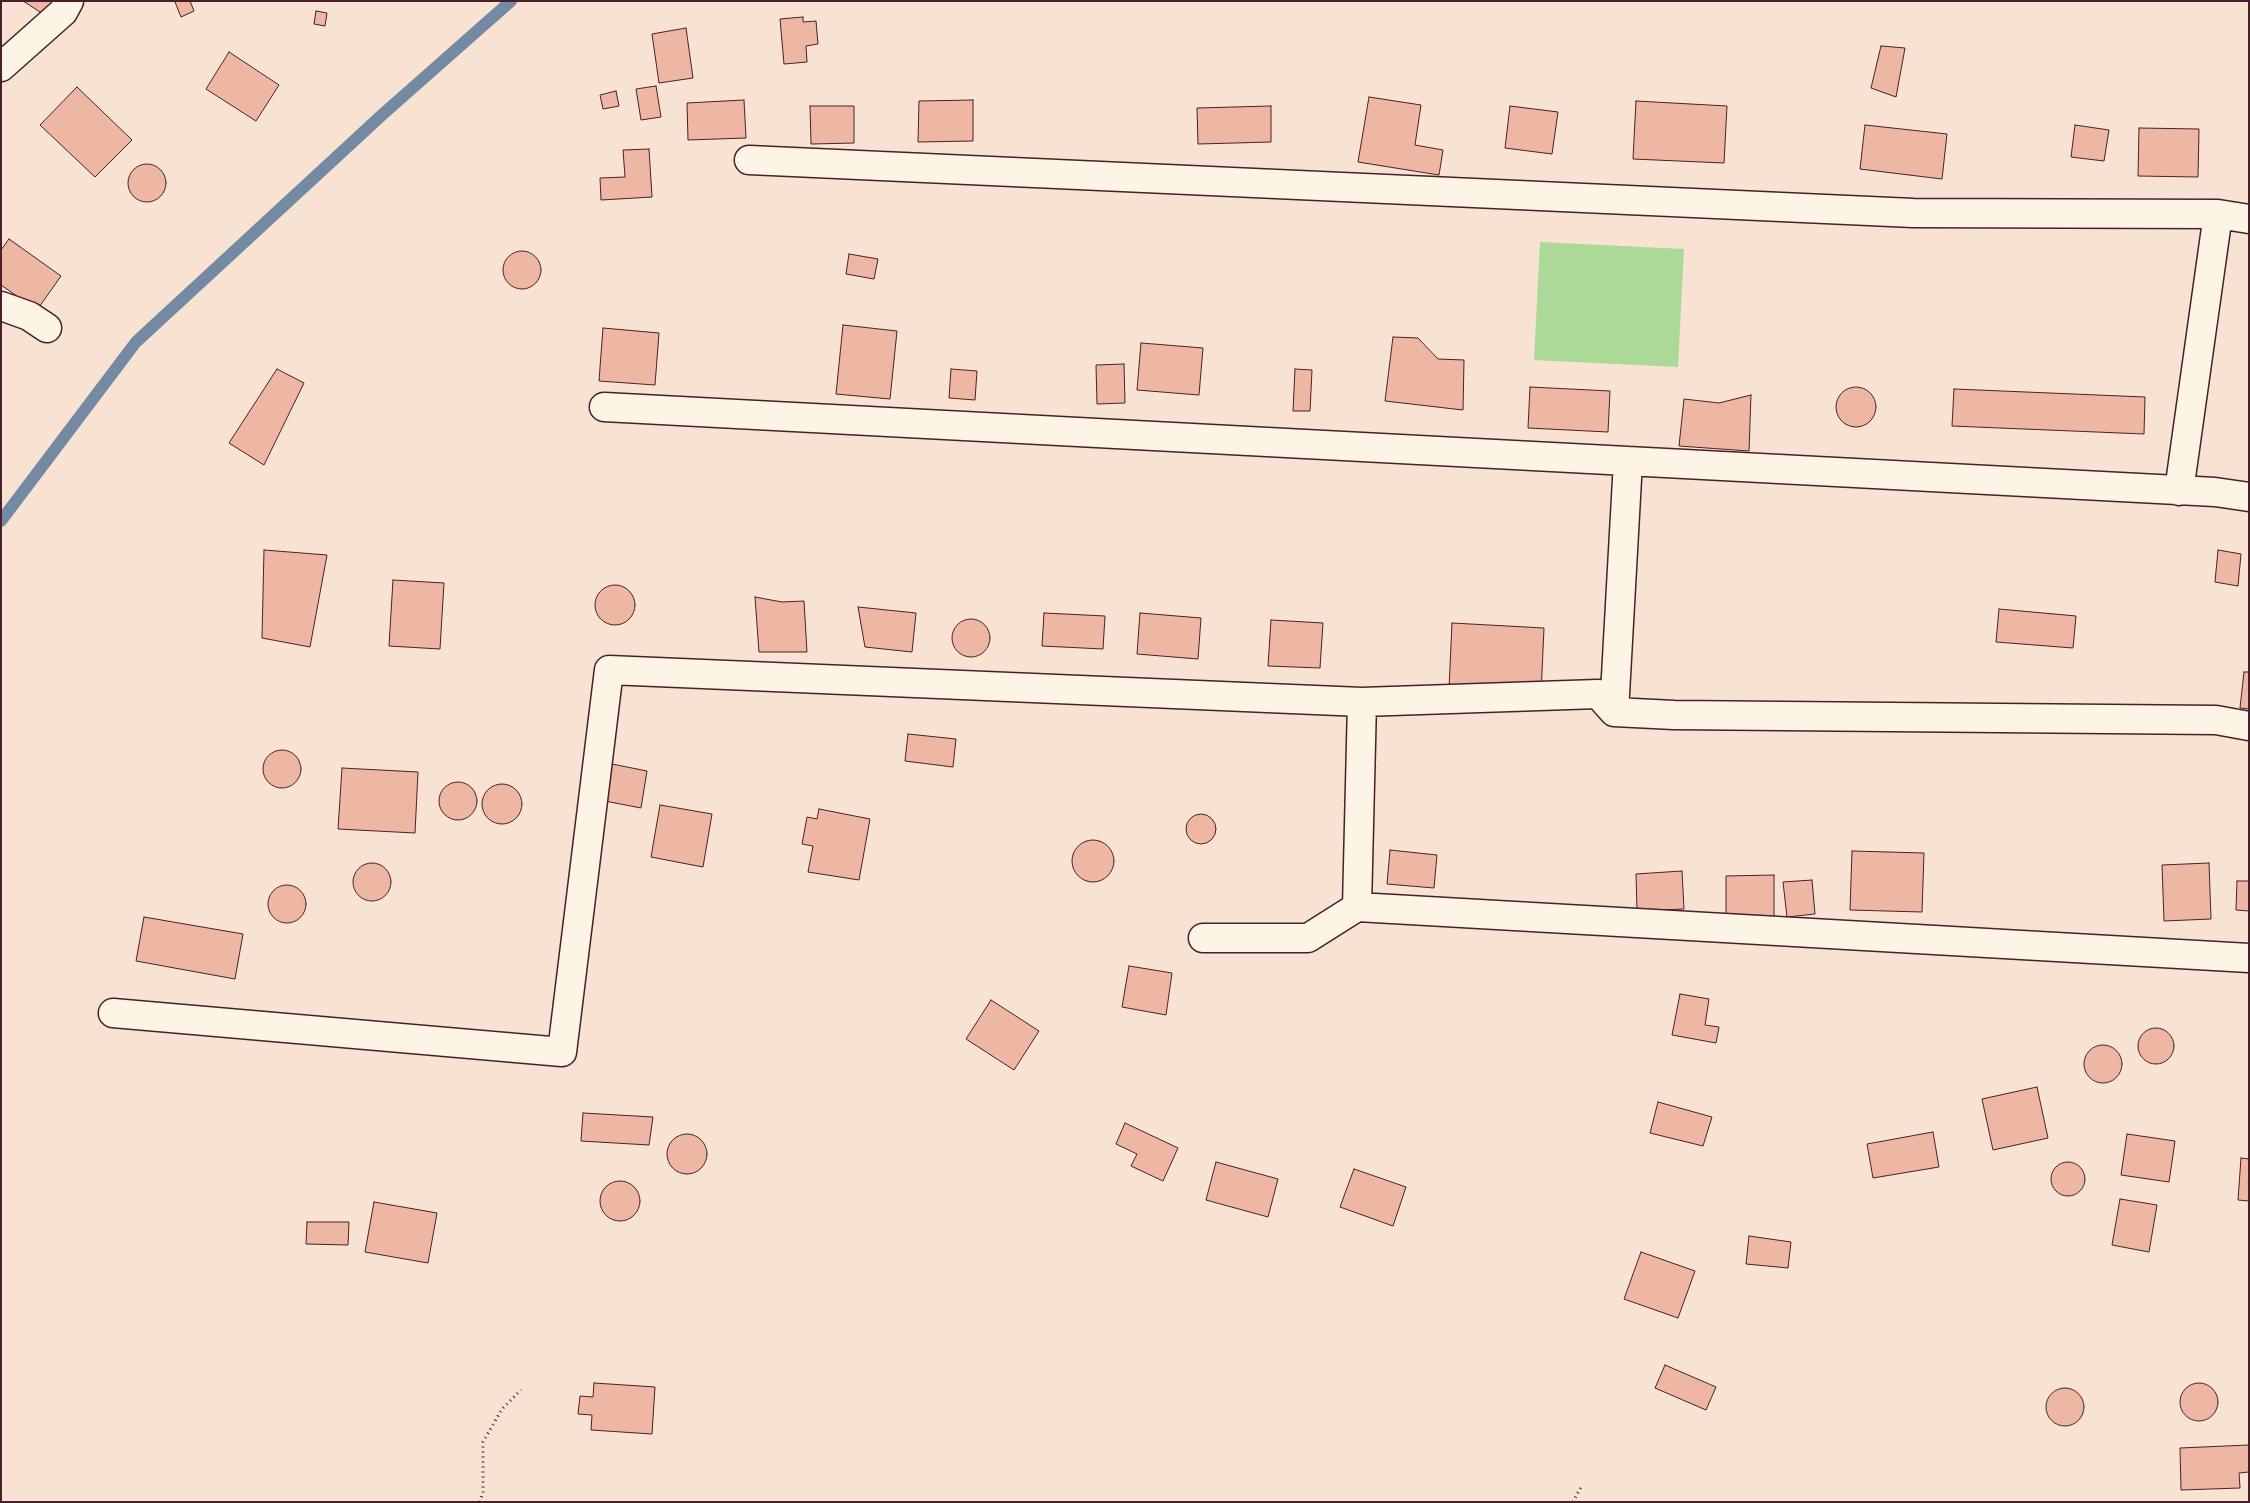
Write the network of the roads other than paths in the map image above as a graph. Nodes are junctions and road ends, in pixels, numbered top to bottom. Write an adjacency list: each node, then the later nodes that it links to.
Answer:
1 (69, 1): 2 (street)
2 (1, 67)
3 (749, 160): 4 (street)
4 (2218, 214): 5 (street); 10 (street)
5 (2249, 219)
6 (1, 306): 7 (street)
7 (47, 328)
8 (604, 407): 9 (street)
9 (1628, 461): 10 (street); 13 (street)
10 (2179, 491): 11 (street)
11 (2249, 497)
12 (1362, 702): 13 (street); 15 (street); 18 (street)
13 (1614, 712): 14 (street)
14 (2249, 726)
15 (1357, 907): 16 (street); 17 (street)
16 (1202, 938)
17 (2249, 958)
18 (113, 1013)

